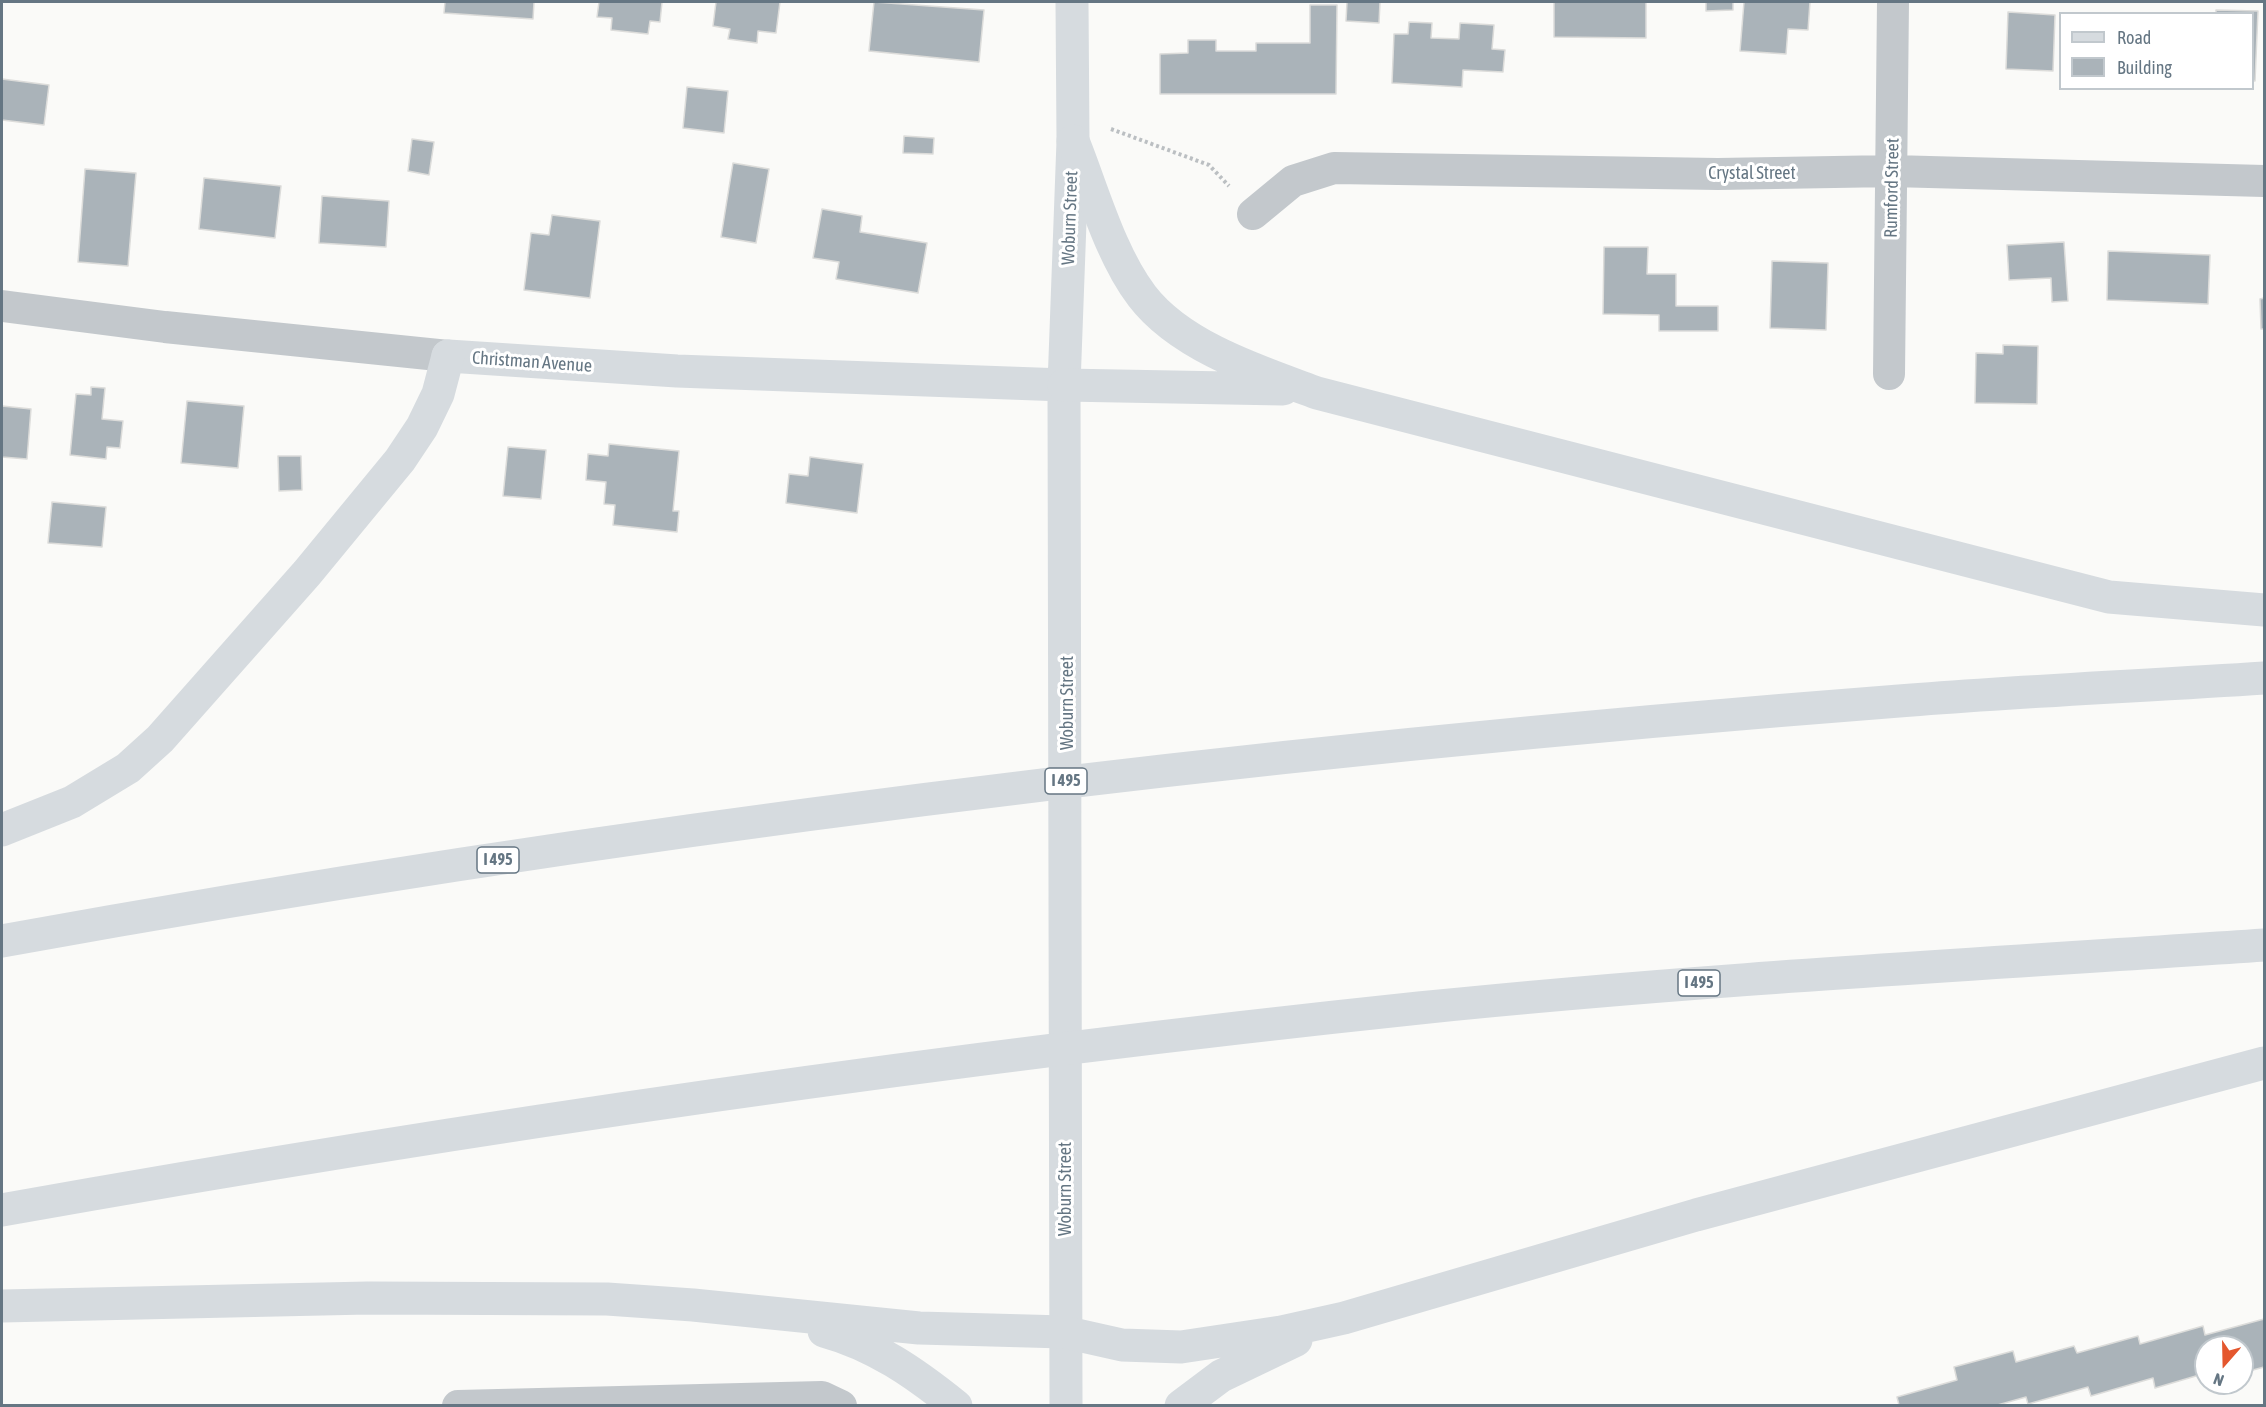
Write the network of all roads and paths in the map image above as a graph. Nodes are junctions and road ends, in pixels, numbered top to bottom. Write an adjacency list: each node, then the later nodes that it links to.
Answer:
1 (1072, 2): 3 (main road, Woburn Street)
2 (1893, 2): 4 (street, Rumford Street)
3 (1073, 128): 6 (path); 10 (main road, Woburn Street); 11 (main road)
4 (1893, 171): 5 (street, Crystal Street); 6 (street, Crystal Street); 9 (street, Rumford Street)
5 (2265, 181)
6 (1253, 214)
7 (2, 306): 8 (street, Christman Avenue)
8 (448, 356): 10 (main road, Christman Avenue); 14 (main road)
9 (1889, 374)
10 (1065, 385): 11 (main road, Christman Avenue); 22 (main road, Woburn Street)
11 (1317, 393): 12 (main road)
12 (2265, 610)
13 (2265, 678): 15 (main road, I 495)
14 (2, 830)
15 (2, 941)
16 (2265, 945): 18 (main road, I 495)
17 (2265, 1063): 21 (main road)
18 (2, 1210)
19 (2, 1306): 20 (main road)
20 (759, 1313): 22 (main road); 25 (main road)
21 (1344, 1318): 22 (main road); 27 (main road)
22 (1064, 1332): 26 (main road, Woburn Street)
23 (458, 1406): 24 (street)
24 (841, 1406)
25 (956, 1406)
26 (1066, 1406)
27 (1181, 1406)

